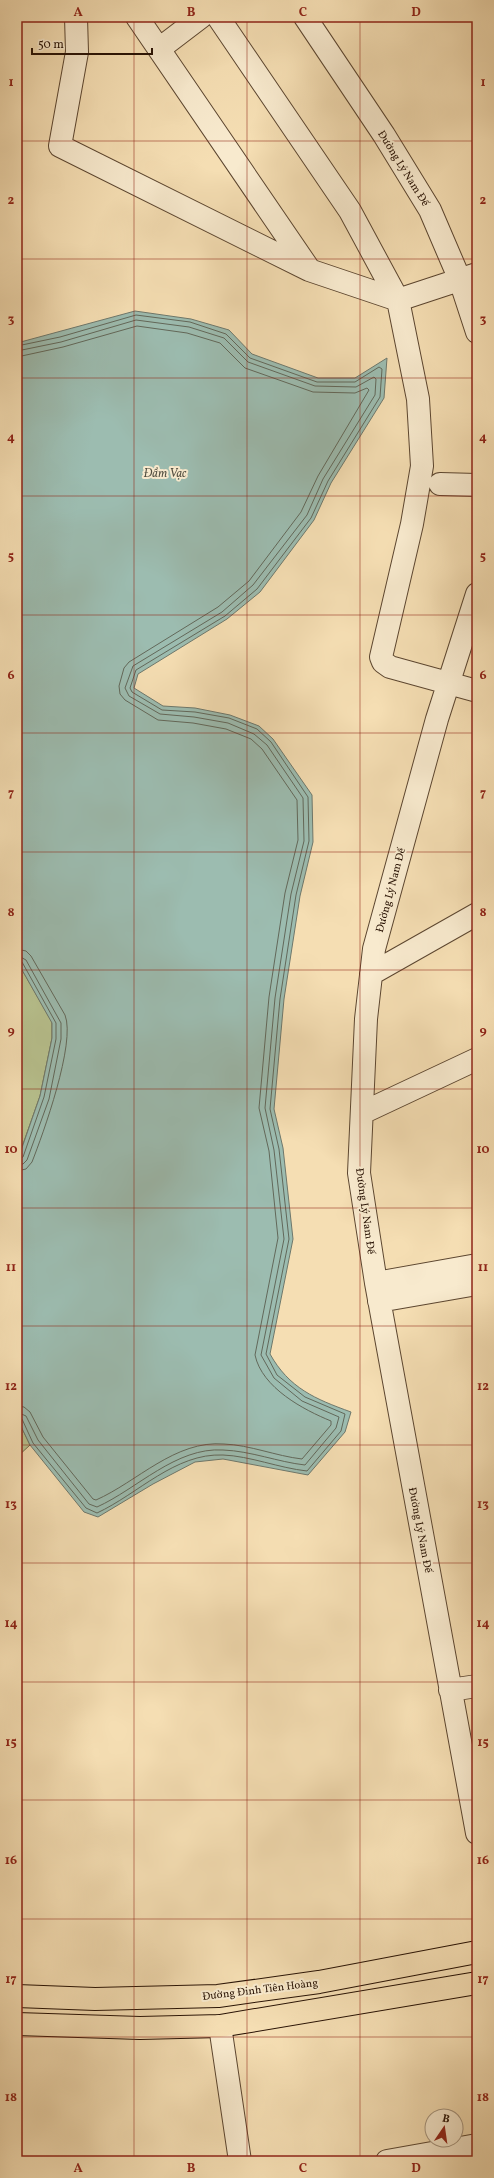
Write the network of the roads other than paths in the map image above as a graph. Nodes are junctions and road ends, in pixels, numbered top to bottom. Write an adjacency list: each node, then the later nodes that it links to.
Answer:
1 (76, 17): 7 (street)
2 (137, 17): 6 (street)
3 (202, 17): 6 (street)
4 (218, 17): 9 (street)
5 (305, 17): 8 (street, Đường Lý Nam Đế)
6 (159, 49): 7 (street)
7 (309, 270): 9 (street)
8 (468, 277): 9 (street); 10 (street, Đường Lý Nam Đế)
9 (398, 300): 14 (street)
10 (477, 332)
11 (440, 484): 12 (street)
12 (477, 485)
13 (477, 594): 14 (street, Đường Lý Nam Đế)
14 (448, 684): 15 (street); 17 (street, Đường Lý Nam Đế)
15 (477, 691)
16 (477, 914): 17 (street)
17 (371, 974): 19 (street, Đường Lý Nam Đế)
18 (477, 1059): 19 (street)
19 (362, 1113): 22 (street, Đường Lý Nam Đế)
20 (477, 1265): 22 (street)
21 (477, 1284): 22 (street)
22 (378, 1292): 24 (street, Đường Lý Nam Đế)
23 (477, 1686): 24 (street)
24 (450, 1690): 25 (street, Đường Lý Nam Đế)
25 (477, 1832)
26 (477, 1952): 29 (main road, Đường Đinh Tiên Hoàng)
27 (477, 1983): 31 (main road)
28 (17, 1996): 29 (main road, Đường Đinh Tiên Hoàng)
29 (218, 1996): 31 (main road)
30 (17, 2024): 31 (main road)
31 (220, 2026): 34 (street)
32 (477, 2145): 33 (street)
33 (393, 2160)
34 (240, 2161)

